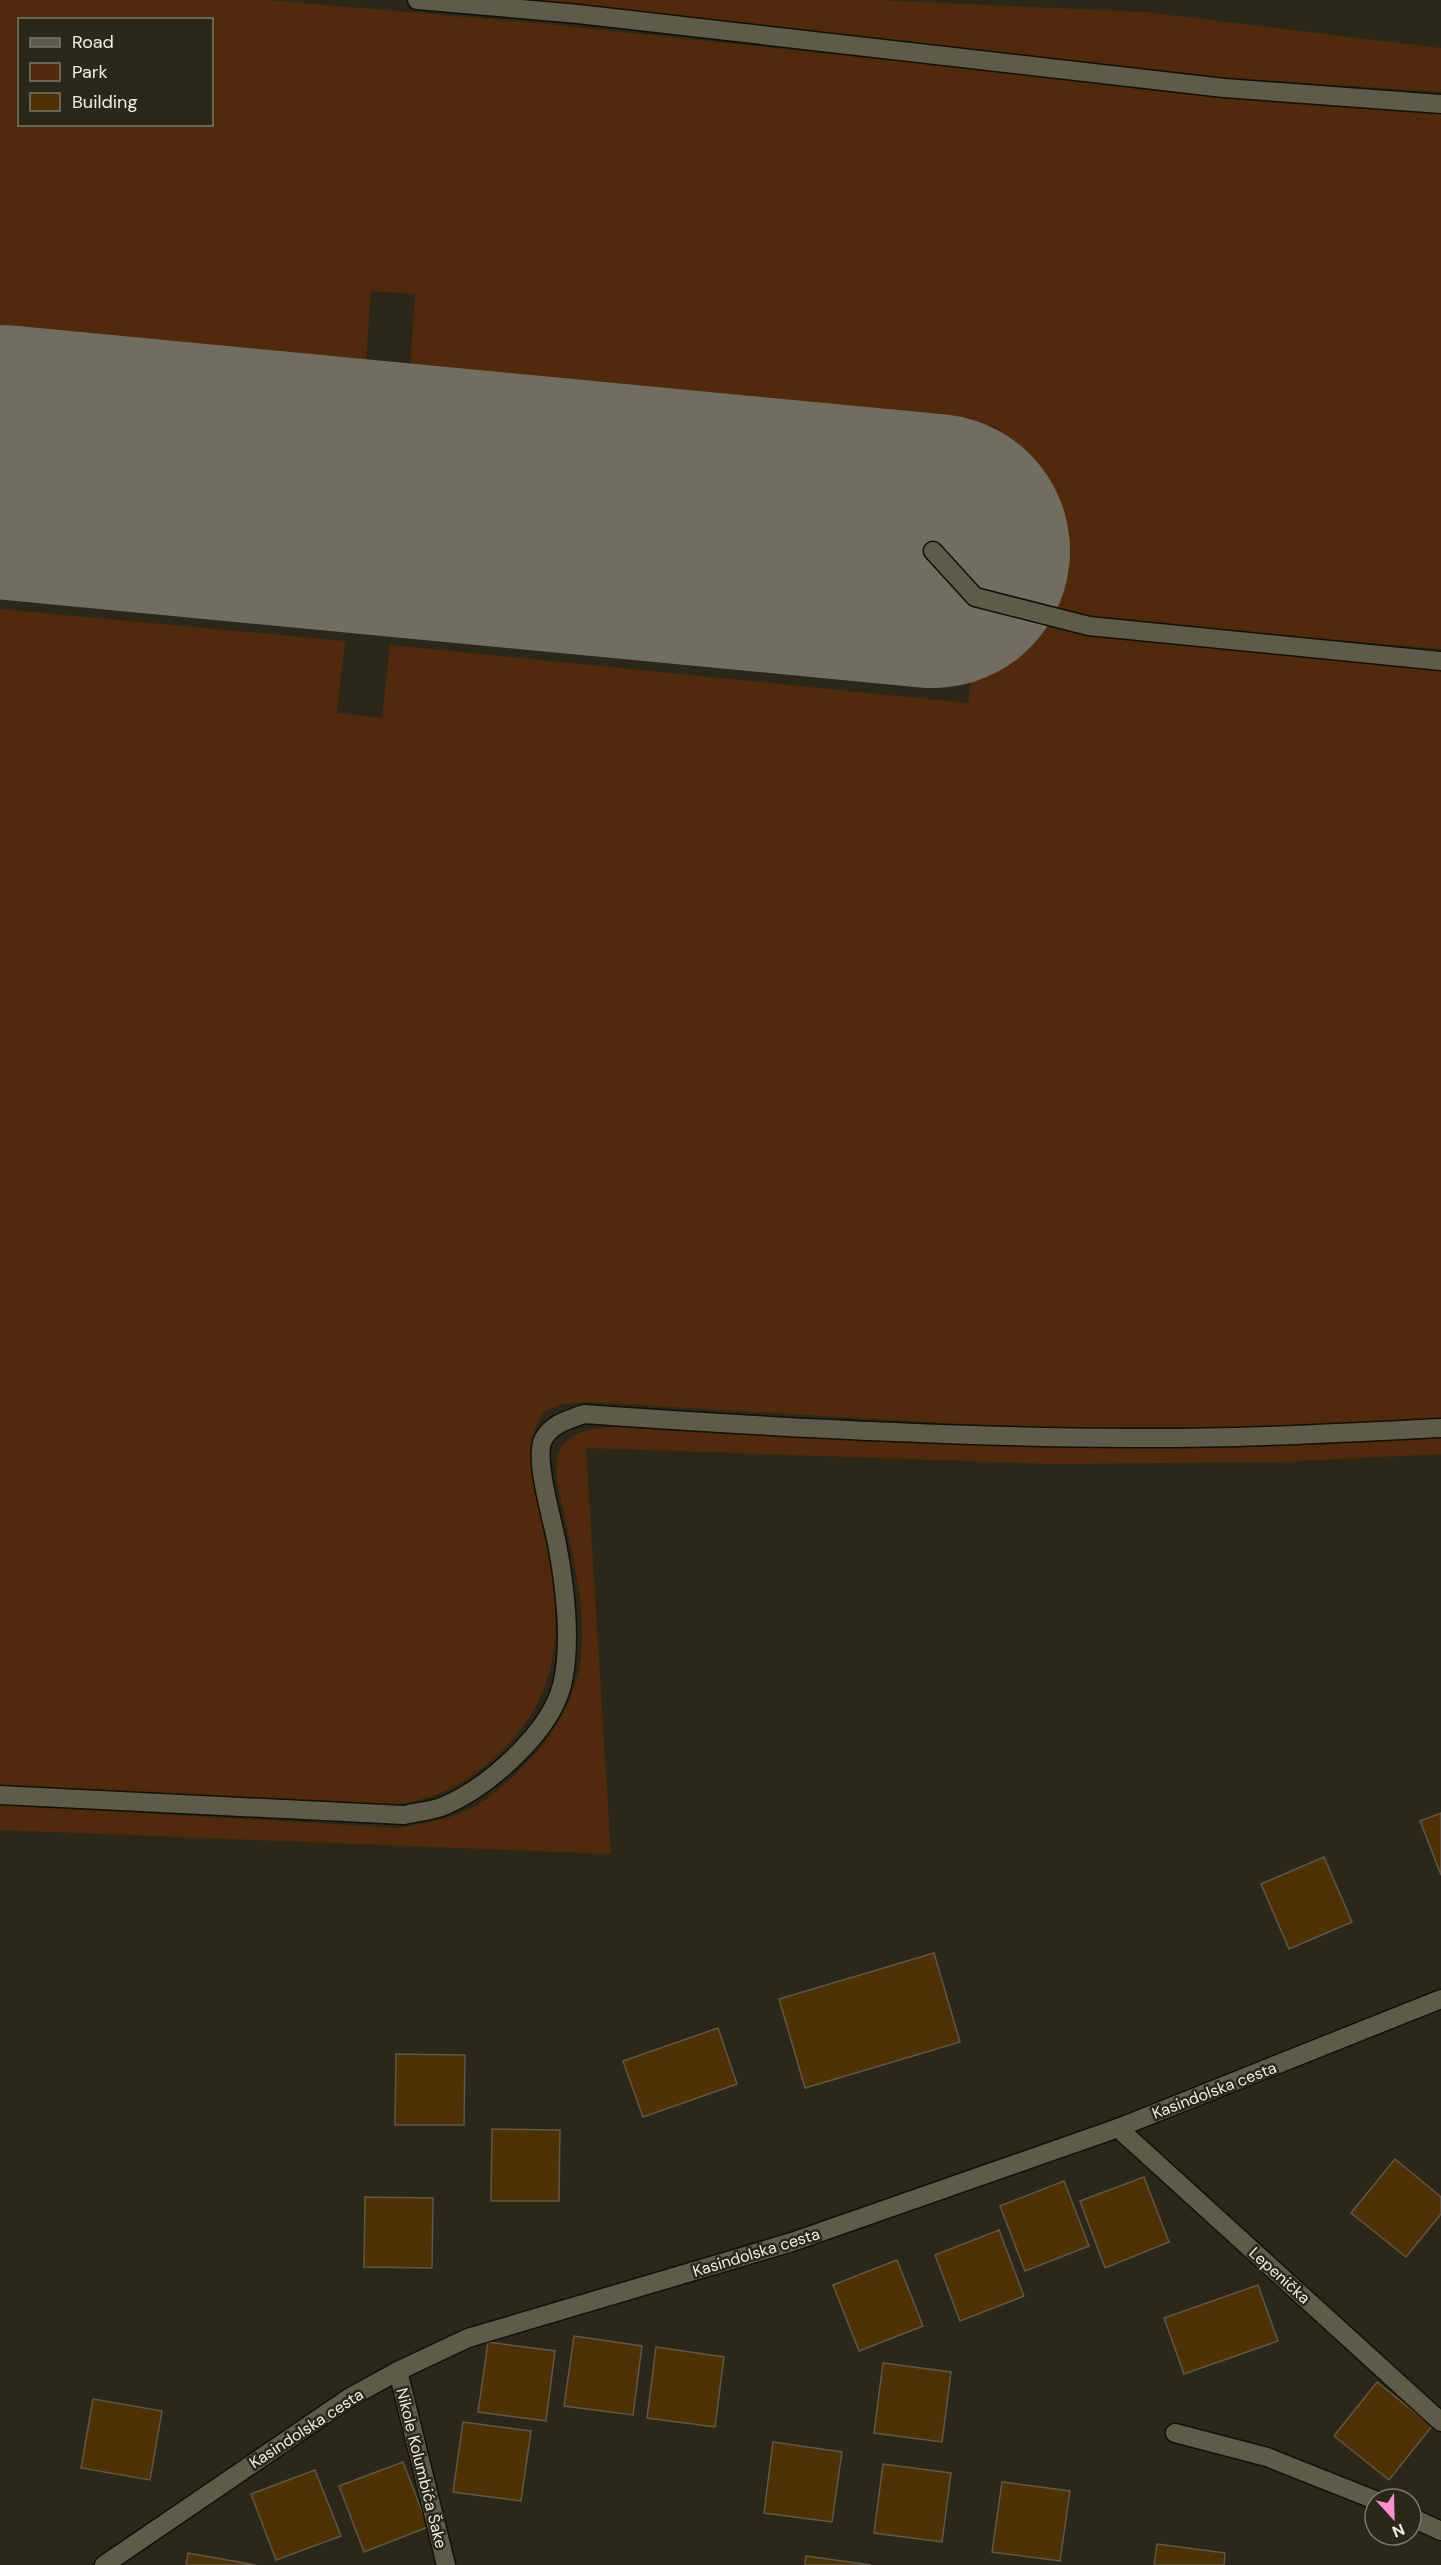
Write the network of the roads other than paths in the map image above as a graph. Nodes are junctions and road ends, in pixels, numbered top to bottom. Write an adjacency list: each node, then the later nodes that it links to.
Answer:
1 (417, 0): 2 (street)
2 (1441, 104)
3 (933, 551): 4 (street)
4 (1441, 661)
5 (1441, 1428): 6 (street)
6 (0, 1795)
7 (1441, 1999): 8 (street, Kasindolska cesta)
8 (1118, 2128): 9 (street, Kasindolska cesta); 10 (street, Lepenička)
9 (398, 2371): 15 (street, Kasindolska cesta); 16 (street, Nikole Kolumbića Šake)
10 (1441, 2422)
11 (1175, 2433): 12 (street)
12 (1363, 2495)
13 (1423, 2522): 14 (street)
14 (1441, 2530)
15 (104, 2565)
16 (446, 2565)

